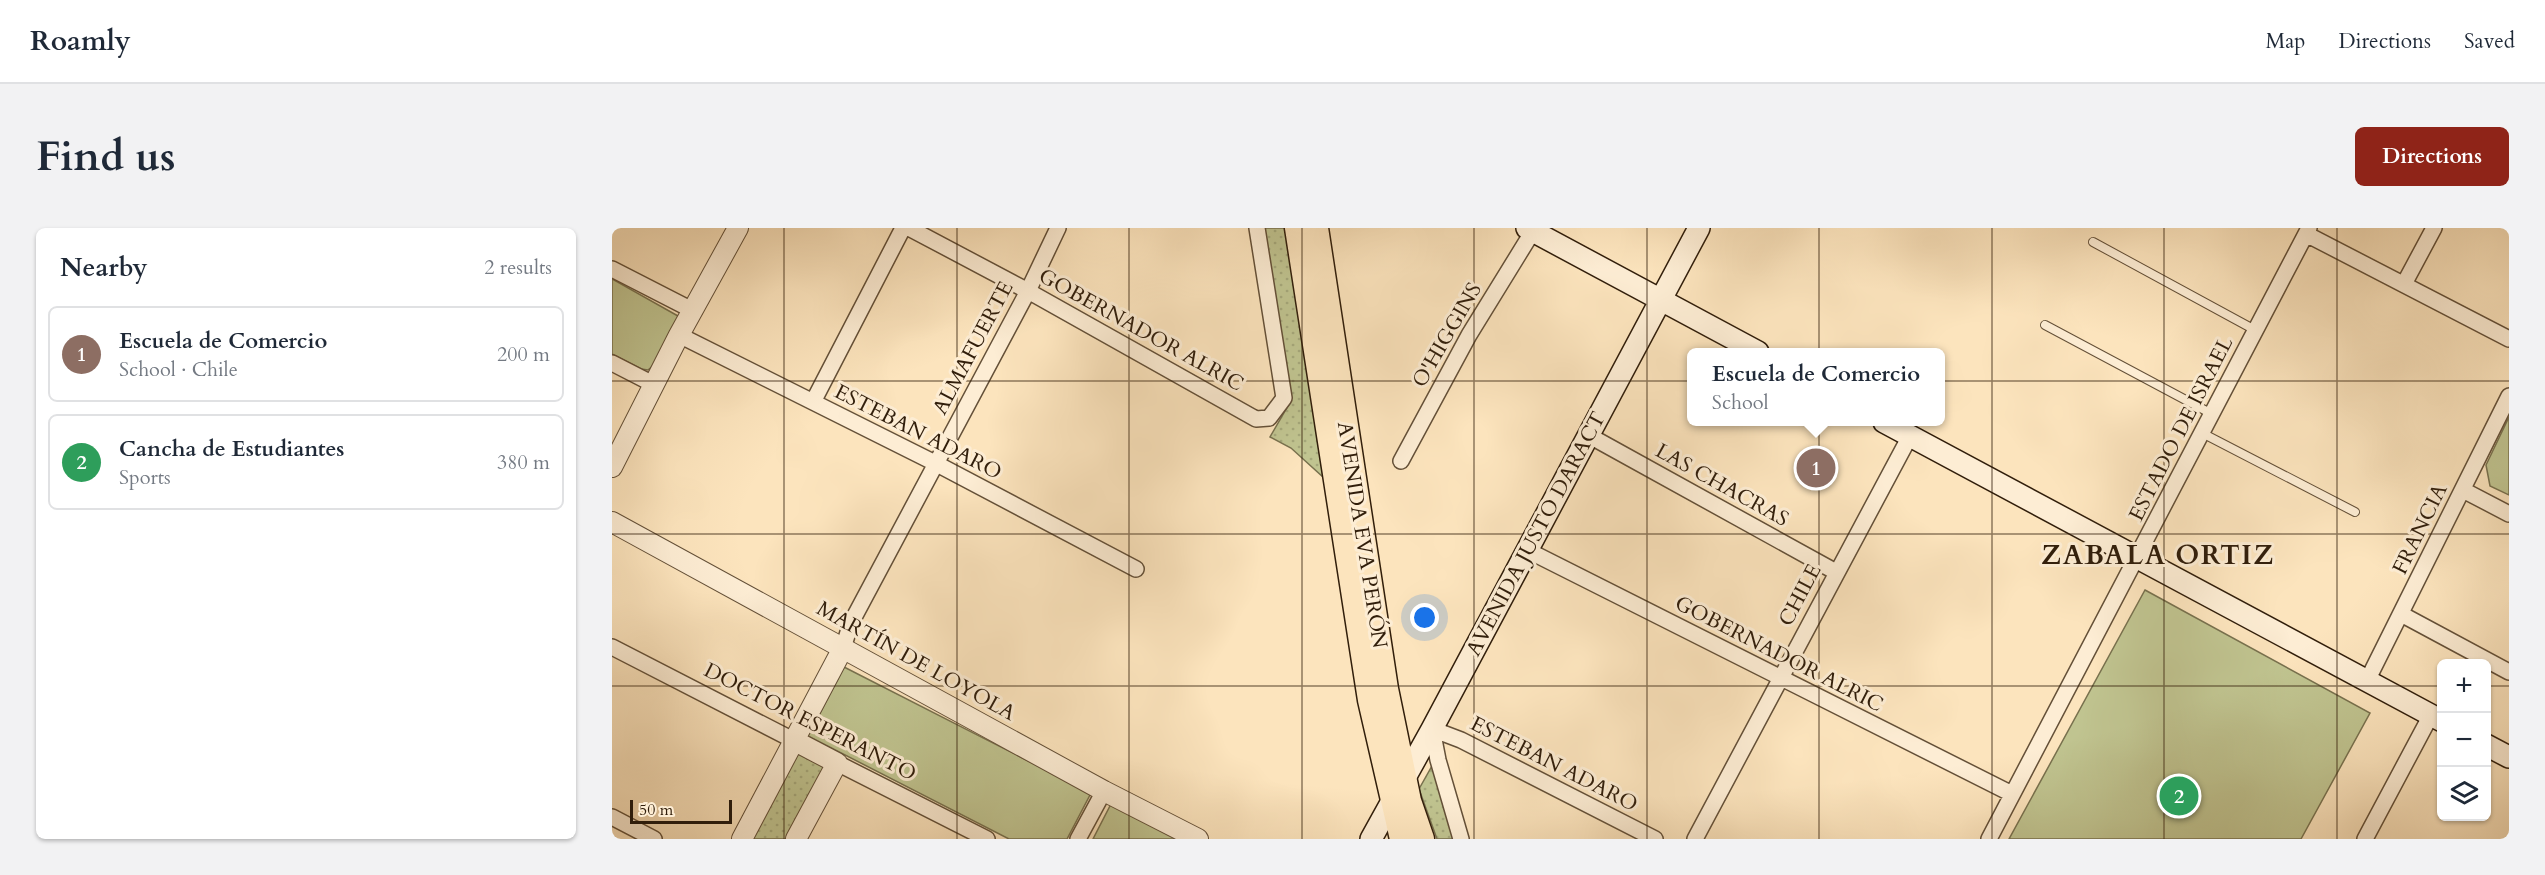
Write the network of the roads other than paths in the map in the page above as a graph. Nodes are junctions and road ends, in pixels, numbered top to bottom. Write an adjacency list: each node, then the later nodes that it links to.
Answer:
1 (738, 228): 17 (street)
2 (903, 228): 26 (street)
3 (909, 228): 15 (street, GOBERNADOR ALRIC)
4 (1058, 228): 15 (street, ALMAFUERTE)
5 (1257, 228): 15 (street, GOBERNADOR ALRIC)
6 (1297, 228): 58 (main road, AVENIDA EVA PERÓN)
7 (1316, 228): 55 (main road, AVENIDA EVA PERÓN)
8 (1700, 228): 16 (main road, AVENIDA JUSTO DARACT)
9 (2434, 228): 14 (street)
10 (1530, 230): 16 (main road); 32 (street, O'HIGGINS)
11 (2307, 231): 14 (street); 19 (street, ESTADO DE ISRAEL)
12 (2093, 242): 19 (lane)
13 (612, 269): 17 (street)
14 (2403, 284): 21 (street)
15 (1028, 291): 33 (street, ALMAFUERTE)
16 (1660, 299): 22 (main road); 30 (main road, AVENIDA JUSTO DARACT)
17 (694, 311): 20 (street)
18 (2045, 325): 27 (lane)
19 (2255, 330): 27 (street, ESTADO DE ISRAEL)
20 (679, 335): 24 (street); 26 (street, ESTEBAN ADARO)
21 (2509, 339)
22 (1751, 348)
23 (612, 363): 24 (street)
24 (653, 384): 34 (street)
25 (2509, 396): 35 (street, FRANCIA)
26 (813, 402): 33 (street, ESTEBAN ADARO)
27 (2212, 414): 29 (street, ESTADO DE ISRAEL)
28 (1891, 426): 31 (main road)
29 (2202, 433): 36 (lane); 40 (street, ESTADO DE ISRAEL)
30 (1588, 435): 39 (main road, AVENIDA JUSTO DARACT); 42 (street, LAS CHACRAS)
31 (1910, 436): 40 (main road); 42 (street, CHILE)
32 (1401, 461)
33 (935, 463): 41 (street, ESTEBAN ADARO); 45 (street, ALMAFUERTE)
34 (612, 467)
35 (2463, 490): 37 (street); 43 (street, FRANCIA)
36 (2355, 512)
37 (2509, 514)
38 (612, 522): 45 (street, MARTÍN DE LOYOLA)
39 (1527, 550): 47 (street, GOBERNADOR ALRIC); 50 (main road, AVENIDA JUSTO DARACT)
40 (2138, 557): 48 (main road); 57 (street, ESTADO DE ISRAEL)
41 (1136, 569)
42 (1836, 572): 47 (street, CHILE)
43 (2401, 614): 46 (street); 48 (street, FRANCIA)
44 (612, 647): 51 (street, DOCTOR ESPERANTO)
45 (843, 648): 51 (street); 56 (street, MARTÍN DE LOYOLA)
46 (2509, 672)
47 (1779, 679): 57 (street, GOBERNADOR ALRIC); 71 (street, CHILE)
48 (2367, 681): 49 (main road)
49 (2436, 718): 73 (street)
50 (1432, 729): 55 (main road, AVENIDA JUSTO DARACT); 69 (street); 70 (street, ESTEBAN ADARO)
51 (795, 741): 54 (street, DOCTOR ESPERANTO); 61 (street)
52 (2491, 747): 53 (main road)
53 (2509, 757)
54 (837, 763): 62 (street); 63 (street, DOCTOR ESPERANTO)
55 (1404, 777): 58 (main road, AVENIDA JUSTO DARACT); 68 (main road, AVENIDA EVA PERÓN)
56 (1104, 791): 64 (street); 65 (street, MARTÍN DE LOYOLA)
57 (2012, 794): 72 (street, ESTADO DE ISRAEL)
58 (1392, 799): 66 (main road, AVENIDA JUSTO DARACT); 67 (main road, AVENIDA EVA PERÓN)
59 (612, 817): 60 (street)
60 (654, 839)
61 (742, 839)
62 (796, 839)
63 (987, 839)
64 (1078, 839)
65 (1198, 839)
66 (1371, 839)
67 (1402, 839)
68 (1422, 839)
69 (1461, 839)
70 (1655, 839)
71 (1695, 839)
72 (1989, 839)
73 (2365, 839)

